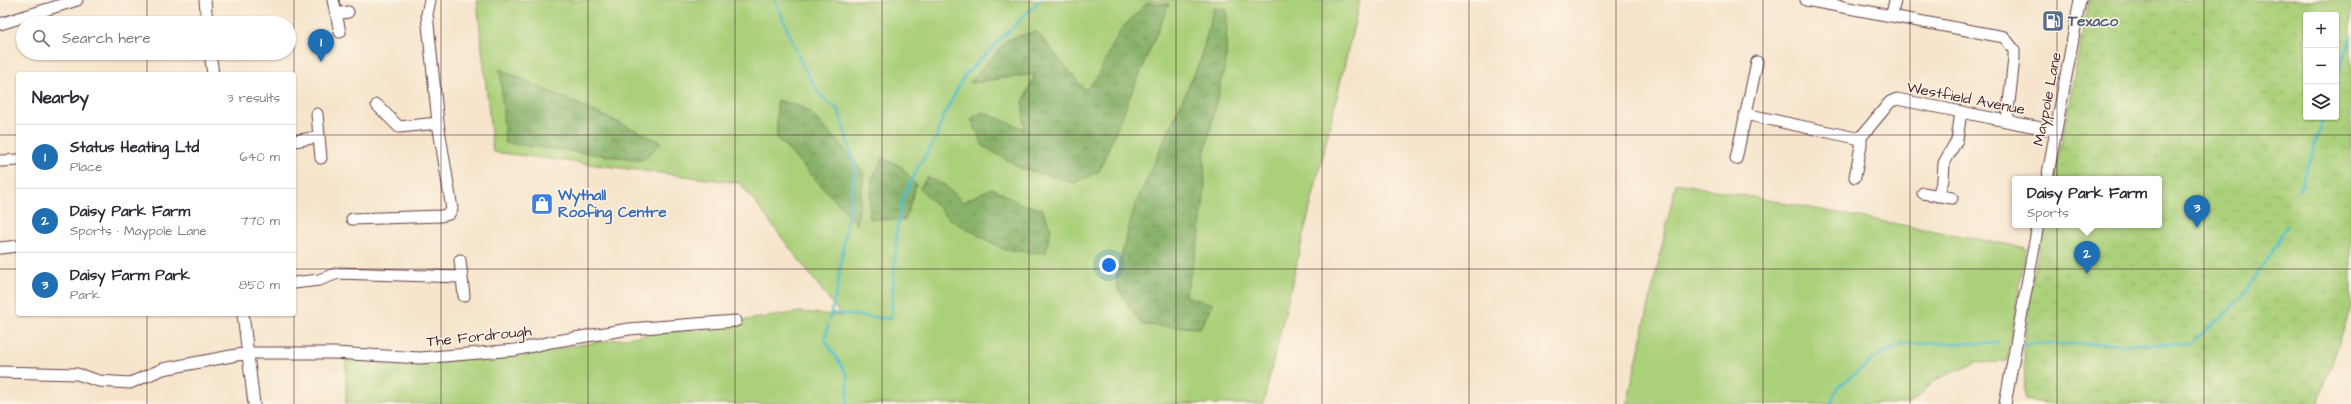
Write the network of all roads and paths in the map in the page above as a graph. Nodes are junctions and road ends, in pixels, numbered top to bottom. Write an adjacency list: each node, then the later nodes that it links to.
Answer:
1 (77, 0): 11 (street)
2 (205, 0): 12 (street)
3 (333, 0): 9 (street)
4 (430, 0): 24 (street)
5 (1806, 0): 10 (street)
6 (1895, 0): 10 (street)
7 (2080, 0): 25 (street, Maypole Lane)
8 (348, 12): 9 (street)
9 (336, 14): 15 (street)
10 (1892, 15): 23 (street)
11 (26, 16)
12 (206, 16)
13 (16, 19): 14 (street)
14 (0, 24)
15 (340, 32)
16 (211, 60): 18 (street)
17 (1757, 62): 22 (street)
18 (213, 72)
19 (377, 105): 24 (street)
20 (1961, 112): 23 (street, Westfield Avenue); 27 (street, Westfield Avenue); 36 (street)
21 (317, 114): 26 (street)
22 (1745, 114): 27 (street); 30 (street)
23 (2007, 121): 25 (street, Westfield Avenue)
24 (438, 124): 38 (street)
25 (2056, 131): 33 (street, Maypole Lane)
26 (318, 137): 28 (street); 29 (street)
27 (1861, 137): 34 (street)
28 (296, 140)
29 (321, 158)
30 (1736, 159)
31 (16, 160): 32 (street)
32 (0, 161)
33 (2048, 176)
34 (1855, 177)
35 (1923, 193): 36 (street)
36 (1938, 196): 37 (street)
37 (1952, 198)
38 (358, 222)
39 (2037, 228): 51 (street)
40 (16, 246): 41 (street)
41 (0, 248)
42 (460, 260): 43 (street)
43 (461, 277): 44 (street); 45 (street)
44 (296, 283)
45 (464, 296)
46 (243, 316): 48 (street)
47 (736, 321): 48 (street, The Fordrough)
48 (247, 353): 49 (street, The Fordrough); 50 (street)
49 (0, 372)
50 (254, 404)
51 (2005, 404)

